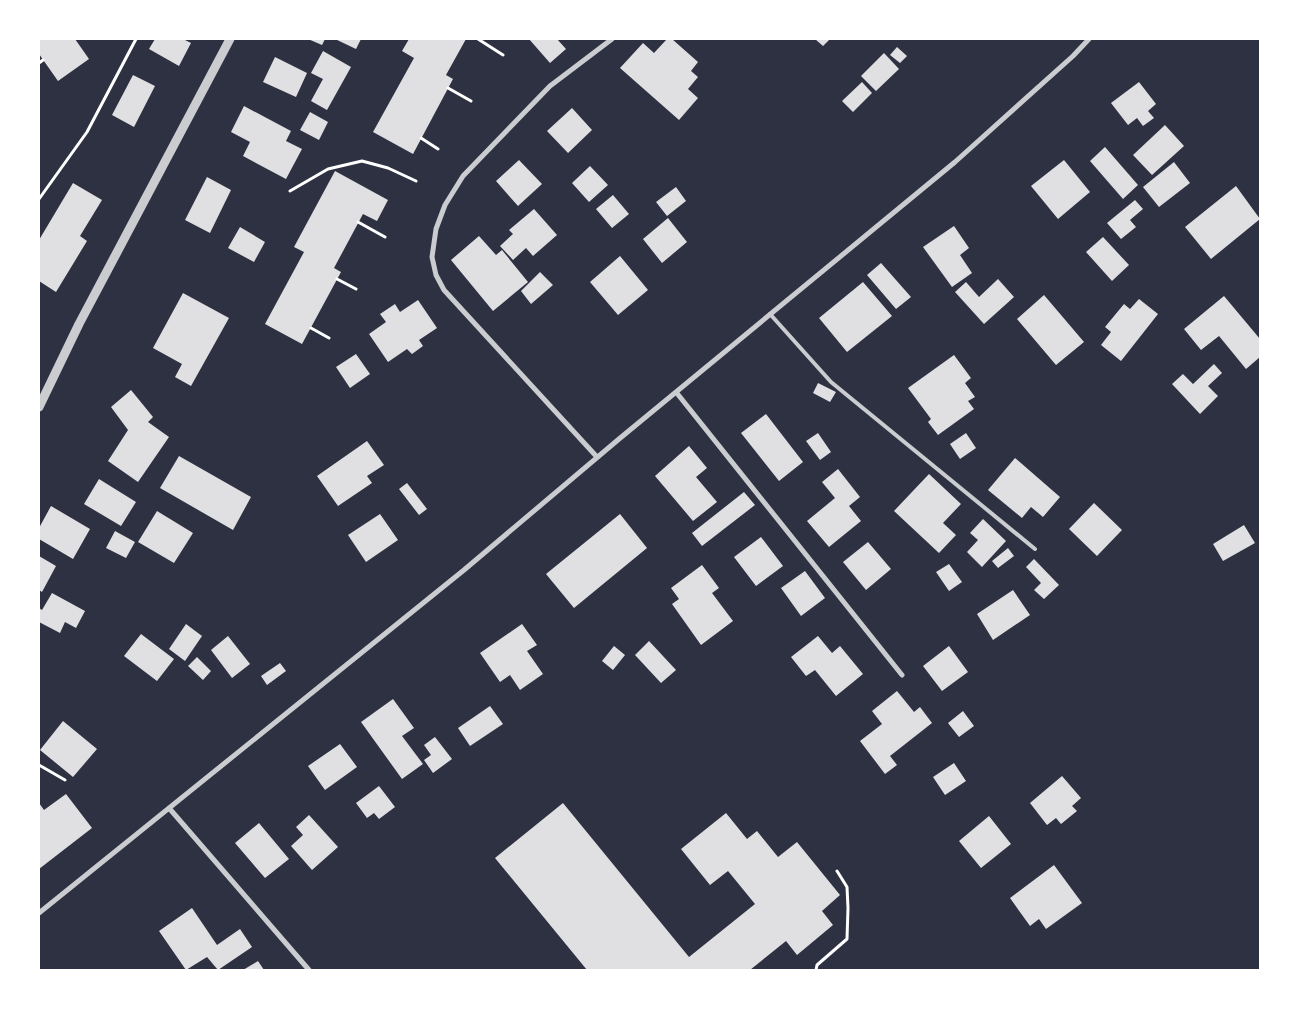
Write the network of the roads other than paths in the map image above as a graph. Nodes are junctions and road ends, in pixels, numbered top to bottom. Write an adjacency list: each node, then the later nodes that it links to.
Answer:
1 (230, 39): 6 (street)
2 (612, 39): 7 (street)
3 (1089, 39): 4 (street)
4 (770, 314): 5 (street); 8 (lane)
5 (676, 392): 7 (street); 9 (street)
6 (39, 407)
7 (596, 457): 10 (street)
8 (1035, 549)
9 (902, 675)
10 (169, 808): 11 (street); 12 (street)
11 (39, 913)
12 (309, 970)

